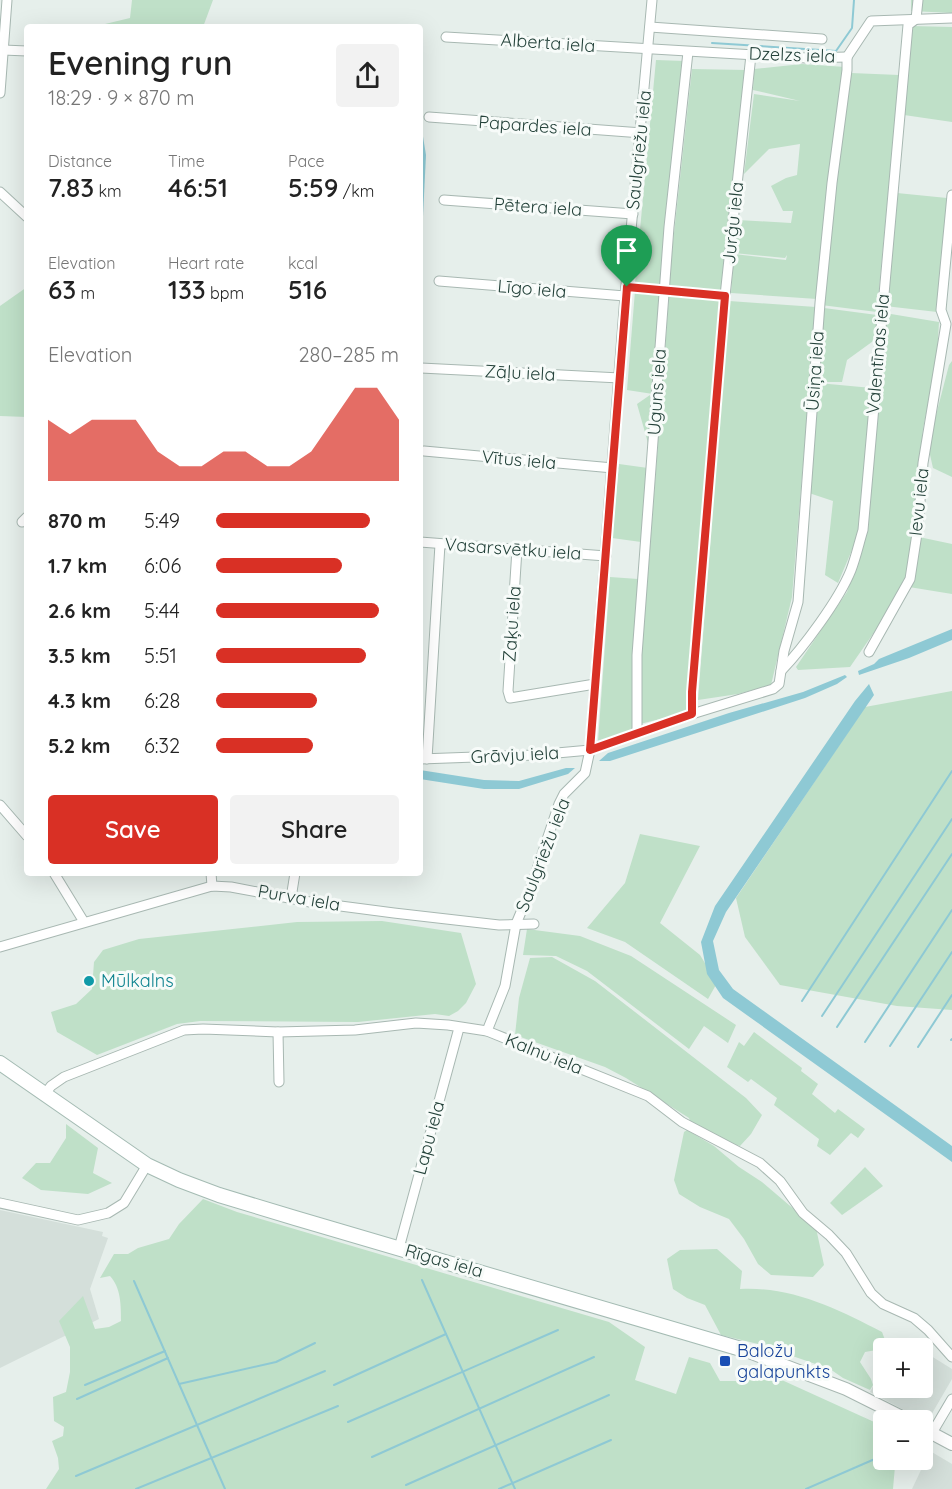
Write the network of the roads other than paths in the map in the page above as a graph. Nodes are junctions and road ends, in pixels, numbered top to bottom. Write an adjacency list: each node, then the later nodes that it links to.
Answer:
1 (7, 0): 10 (street)
2 (652, 0): 6 (street, Saulgriežu iela)
3 (918, 0): 5 (street)
4 (952, 18): 5 (street, Dzelzs iela)
5 (916, 19): 14 (street, Dzelzs iela); 36 (street, Valentīnas iela)
6 (650, 27): 8 (street); 9 (street, Saulgriežu iela)
7 (446, 37): 9 (street, Alberta iela)
8 (822, 39)
9 (649, 49): 12 (street, Dzelzs iela); 17 (street, Saulgriežu iela)
10 (3, 50): 11 (street); 15 (street)
11 (24, 51)
12 (688, 52): 13 (street, Dzelzs iela); 24 (street, Uguns iela)
13 (751, 55): 14 (street, Dzelzs iela); 26 (street, Jurģu iela)
14 (847, 57): 36 (street, Ūsiņa iela)
15 (0, 93)
16 (429, 117): 17 (street, Papardes iela)
17 (642, 133): 22 (street, Saulgriežu iela)
18 (0, 192): 21 (street)
19 (952, 195): 35 (street, Ievu iela)
20 (444, 200): 22 (street, Pētera iela)
21 (24, 214)
22 (633, 214): 25 (street, Saulgriežu iela)
23 (439, 281): 25 (street, Līgo iela)
24 (665, 290): 25 (street, Līgo iela); 26 (street, Līgo iela); 40 (street, Uguns iela)
25 (626, 292): 28 (street, Saulgriežu iela)
26 (725, 296): 39 (street, Jurģu iela)
27 (423, 368): 28 (street, Zāļu iela)
28 (620, 378): 30 (street, Saulgriežu iela)
29 (424, 452): 30 (street, Vītus iela)
30 (613, 468): 34 (street, Saulgriežu iela)
31 (423, 542): 32 (street, Vasarsvētku iela)
32 (440, 544): 33 (street, Vasarsvētku iela); 42 (street)
33 (517, 549): 34 (street, Vasarsvētku iela); 37 (street, Zaķu iela)
34 (606, 556): 37 (street, Saulgriežu iela)
35 (868, 652)
36 (781, 671): 38 (street, Ūsiņa iela)
37 (595, 684): 41 (street, Saulgriežu iela)
38 (779, 684): 39 (street, Grāvju iela)
39 (692, 714): 40 (street, Grāvju iela)
40 (637, 733): 41 (street, Grāvju iela)
41 (590, 750): 42 (street, Grāvju iela); 51 (street, Saulgriežu iela)
42 (424, 759)
43 (0, 805): 44 (street)
44 (24, 833)
45 (56, 876): 50 (street)
46 (211, 876): 48 (street)
47 (295, 876): 49 (street)
48 (212, 886): 49 (street, Purva iela); 50 (street, Purva iela)
49 (291, 898): 51 (street, Purva iela)
50 (84, 921): 53 (street, Purva iela)
51 (516, 924): 52 (street, Purva iela); 56 (street, Saulgriežu iela)
52 (534, 924)
53 (0, 947)
54 (459, 1028): 55 (street, Kalnu iela); 56 (street, Kalnu iela); 62 (street, Lapu iela)
55 (278, 1032): 58 (street); 59 (street, Kalnu iela)
56 (487, 1032): 64 (street, Kalnu iela)
57 (0, 1063): 59 (main road, Rīgas iela)
58 (279, 1082)
59 (45, 1094): 60 (main road, Rīgas iela)
60 (147, 1165): 61 (street); 62 (main road, Rīgas iela)
61 (0, 1203)
62 (399, 1248): 63 (main road, Rīgas iela)
63 (741, 1349): 66 (street, Rīgas iela)
64 (952, 1357)
65 (952, 1399): 67 (street)
66 (888, 1410)
67 (933, 1423)
68 (933, 1434): 69 (street)
69 (952, 1444)

